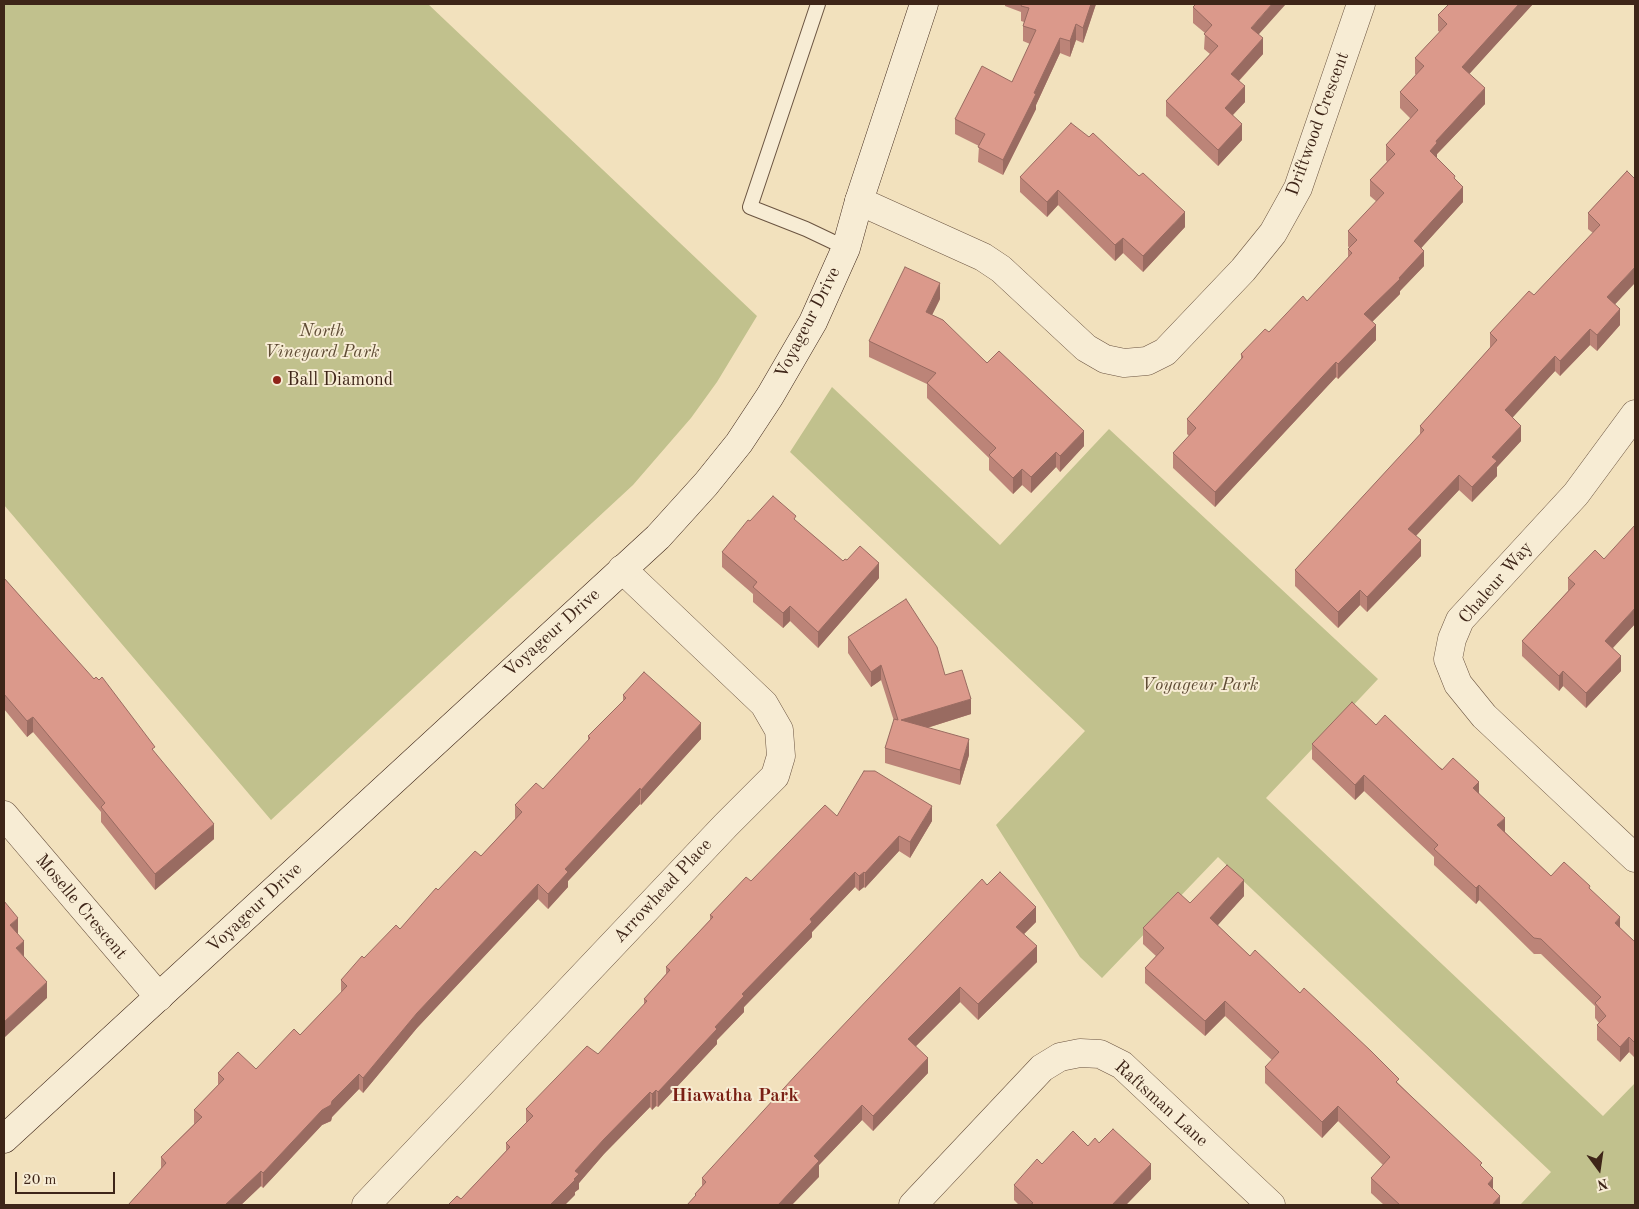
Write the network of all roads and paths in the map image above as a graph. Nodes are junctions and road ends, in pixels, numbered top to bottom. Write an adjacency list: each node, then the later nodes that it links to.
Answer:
1 (818, 4): 5 (lane)
2 (924, 4): 4 (street, Voyageur Drive)
3 (1361, 4): 4 (street, Driftwood Crescent)
4 (859, 201): 5 (street, Voyageur Drive)
5 (846, 248): 7 (street, Voyageur Drive)
6 (1635, 414): 9 (street, Chaleur Way)
7 (622, 570): 10 (street, Voyageur Drive); 12 (street, Arrowhead Place)
8 (4, 816): 10 (street, Moselle Crescent)
9 (1635, 858)
10 (159, 997): 11 (street, Voyageur Drive)
11 (4, 1138)
12 (366, 1205)
13 (913, 1205): 14 (street, Raftsman Lane)
14 (1271, 1205)

